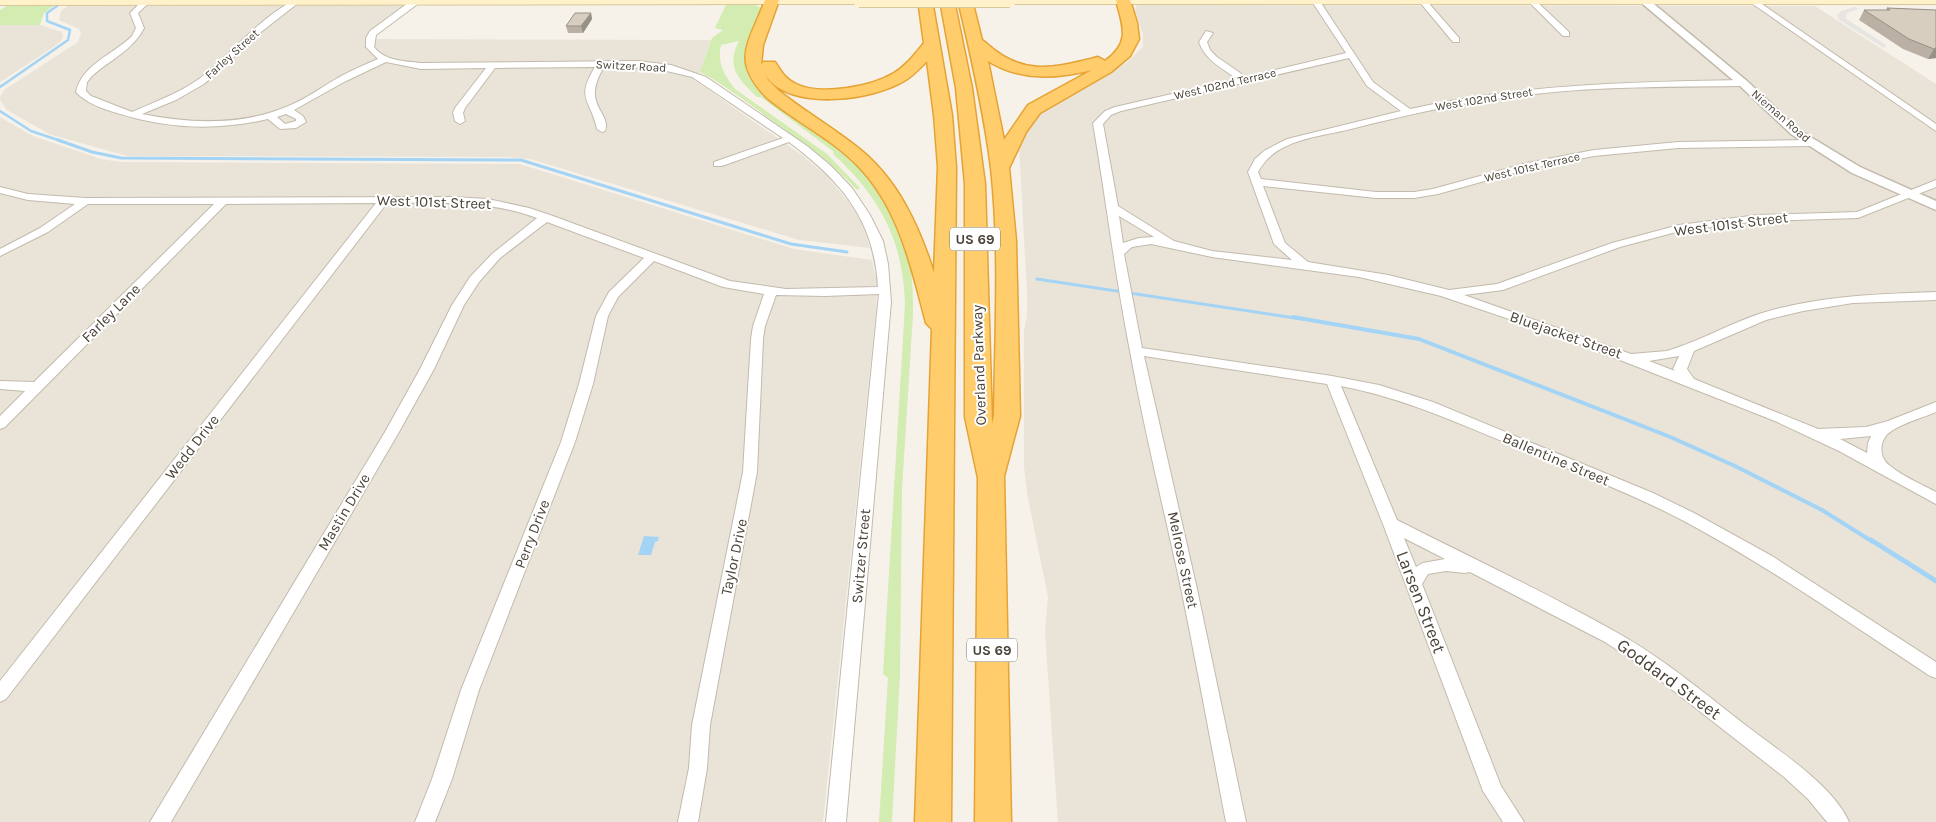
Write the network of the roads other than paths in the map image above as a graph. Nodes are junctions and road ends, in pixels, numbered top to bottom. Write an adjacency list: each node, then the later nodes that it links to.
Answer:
1 (416, 0): 10 (main road); 11 (main road); 26 (street)
2 (777, 0): 11 (main road); 12 (main road); 24 (highway); 66 (highway)
3 (925, 0): 24 (highway, US 69)
4 (947, 0): 78 (highway, Overland Parkway / US 69)
5 (965, 0): 23 (highway)
6 (1118, 0): 7 (main road); 13 (main road); 23 (highway); 41 (highway)
7 (1316, 0): 8 (main road); 25 (street)
8 (1423, 0): 14 (main road); 22 (street)
9 (147, 1): 10 (main road); 19 (main road); 33 (street)
10 (297, 1): 33 (street, Farley Street)
11 (623, 1)
12 (859, 1): 13 (main road, bridge)
13 (1010, 1)
14 (1531, 1): 15 (main road); 21 (street)
15 (1643, 1): 16 (main road); 30 (street, Nieman Road)
16 (1752, 1): 17 (main road); 36 (street)
17 (1864, 1): 18 (main road)
18 (1936, 1)
19 (0, 2)
20 (1209, 32): 29 (street)
21 (1566, 34)
22 (1456, 40)
23 (976, 42): 41 (highway)
24 (932, 43): 66 (highway, US 69)
25 (1350, 56): 29 (street, West 102nd Terrace); 32 (street)
26 (386, 59): 27 (street, Switzer Road); 31 (street)
27 (494, 64): 28 (street, Switzer Road); 35 (street)
28 (601, 64): 37 (street); 38 (street, Switzer Road)
29 (1245, 80): 50 (street, West 102nd Terrace)
30 (1743, 83): 32 (street, West 102nd Street); 39 (street, Nieman Road)
31 (287, 110): 34 (street); 34 (street)
32 (1408, 112): 42 (street, West 102nd Street)
33 (134, 114): 34 (street)
34 (270, 116)
35 (460, 121)
36 (1936, 128)
37 (602, 129)
38 (789, 139): 40 (street); 60 (street, Switzer Road)
39 (1811, 143): 42 (street, West 101st Terrace); 45 (street, Nieman Road)
40 (718, 164)
41 (1000, 168): 78 (highway)
42 (1256, 182): 53 (street)
43 (1936, 183): 45 (street, West 101st Street)
44 (0, 190): 47 (street, West 101st Street)
45 (1910, 195): 49 (street, Nieman Road); 59 (street, West 101st Street)
46 (384, 200): 48 (street, West 101st Street); 51 (street, West 101st Street); 84 (street, Wedd Drive)
47 (85, 201): 48 (street, West 101st Street); 54 (street)
48 (223, 201): 72 (street, Farley Lane)
49 (1936, 206)
50 (1113, 207): 52 (street, Bluejacket Street); 55 (street, Melrose Street)
51 (546, 217): 56 (street, West 101st Street); 85 (street, Mastin Drive)
52 (1172, 244): 55 (street, Bluejacket Street); 57 (street, Bluejacket Street)
53 (1280, 244): 57 (street); 58 (street)
54 (0, 253)
55 (1118, 253): 67 (street, Melrose Street)
56 (652, 256): 61 (street, West 101st Street); 86 (street, Perry Drive)
57 (1263, 261): 58 (street, Bluejacket Street)
58 (1306, 267): 62 (street, Bluejacket Street)
59 (1499, 287): 62 (street, West 101st Street); 64 (street)
60 (884, 290): 61 (street, West 101st Street); 88 (street, Switzer Street)
61 (771, 292): 87 (street, Taylor Drive)
62 (1445, 293): 64 (street, Bluejacket Street)
63 (1936, 296): 65 (street)
64 (1522, 320): 68 (street, Bluejacket Street)
65 (1689, 347): 68 (street); 70 (street)
66 (944, 348): 89 (highway, US 69)
67 (1136, 351): 69 (street, Ballentine Street); 91 (street, Melrose Street)
68 (1616, 352): 70 (street, Bluejacket Street)
69 (1332, 380): 80 (street, Larsen Street); 83 (street, Ballentine Street)
70 (1689, 381): 76 (street, Bluejacket Street)
71 (0, 385): 72 (street)
72 (38, 387): 74 (street, Farley Lane)
73 (1936, 407): 75 (street)
74 (0, 424)
75 (1886, 428): 76 (street); 77 (street)
76 (1814, 432): 77 (street, Bluejacket Street)
77 (1886, 471): 79 (street, Bluejacket Street)
78 (991, 478): 90 (highway, Overland Parkway / US 69)
79 (1936, 499)
80 (1391, 524): 81 (street, Goddard Street); 82 (street, Larsen Street)
81 (1476, 569): 82 (street, Goddard Street); 93 (street, Goddard Street)
82 (1414, 583): 92 (street, Larsen Street)
83 (1936, 671)
84 (0, 694)
85 (160, 822)
86 (425, 822)
87 (688, 822)
88 (836, 822)
89 (932, 822)
90 (993, 822)
91 (1236, 822)
92 (1514, 822)
93 (1839, 822)

